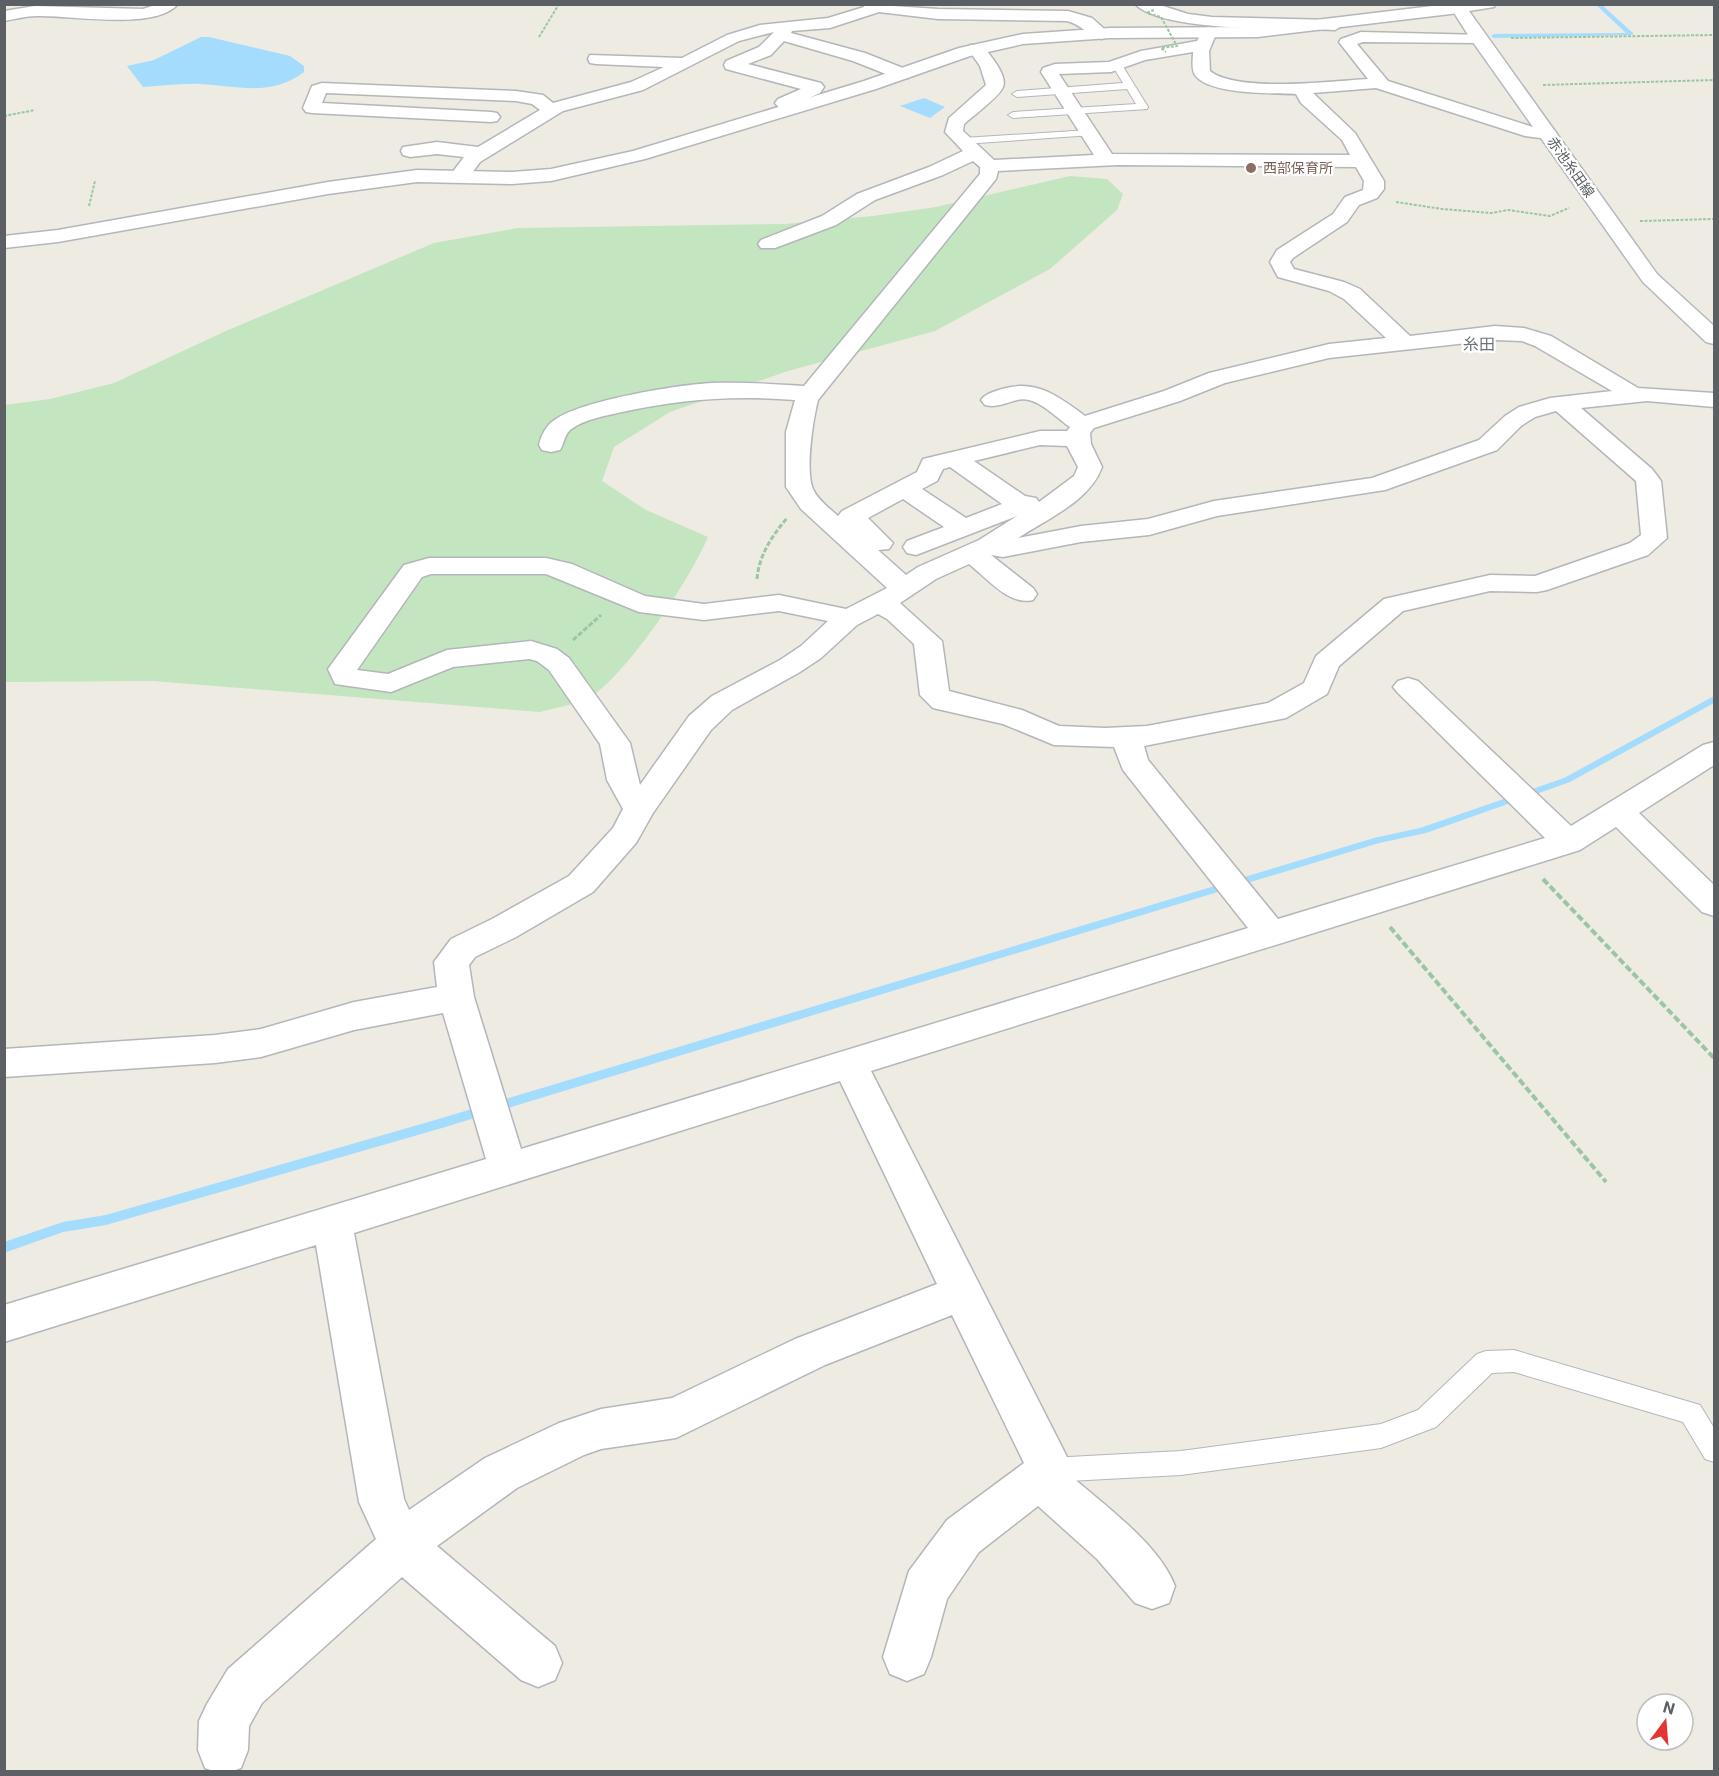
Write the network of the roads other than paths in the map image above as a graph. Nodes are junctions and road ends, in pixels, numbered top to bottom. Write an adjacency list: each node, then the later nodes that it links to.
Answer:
1 (171, 4): 7 (street)
2 (1488, 4): 4 (street)
3 (873, 6): 6 (street); 10 (street)
4 (1458, 6): 8 (street); 12 (street, 赤池糸田線)
5 (1148, 7): 8 (street)
6 (978, 10): 11 (street); 15 (street)
7 (4, 16)
8 (1335, 25): 9 (street)
9 (1290, 29): 13 (street); 14 (street)
10 (782, 31): 17 (street); 20 (street); 22 (street)
11 (1102, 34): 13 (street); 15 (street)
12 (1478, 38): 14 (street); 35 (street, 赤池糸田線)
13 (1206, 39): 21 (street); 25 (street)
14 (1350, 40): 23 (street)
15 (1016, 41): 16 (street)
16 (976, 49): 22 (street); 38 (street)
17 (765, 51): 18 (street); 29 (street)
18 (786, 58)
19 (596, 59): 20 (street)
20 (685, 63): 30 (street)
21 (1116, 65): 24 (lane); 26 (street)
22 (902, 74): 29 (street)
23 (1380, 83): 25 (street); 35 (street)
24 (1130, 86): 26 (lane); 31 (lane)
25 (1302, 89): 40 (street)
26 (1061, 91): 27 (lane); 31 (street)
27 (1017, 94)
28 (507, 96): 30 (street); 33 (street); 33 (street)
29 (793, 108): 41 (street)
30 (551, 110): 37 (street)
31 (1074, 111): 32 (lane); 34 (street)
32 (1013, 115)
33 (491, 117): 37 (street)
34 (1089, 133): 38 (lane); 39 (street)
35 (1548, 134): 44 (street, 赤池糸田線)
36 (410, 151): 37 (street)
37 (475, 151): 41 (street)
38 (976, 153): 39 (street); 43 (street); 46 (street)
39 (1106, 159): 40 (street)
40 (1363, 161): 45 (street)
41 (459, 177): 42 (street)
42 (4, 242)
43 (768, 244)
44 (1714, 337)
45 (1404, 342): 47 (street); 51 (street)
46 (811, 394): 52 (street); 59 (street)
47 (1632, 395): 49 (street); 50 (street)
48 (993, 400): 51 (street)
49 (1714, 400)
50 (1562, 404): 57 (street); 64 (street)
51 (1080, 432): 53 (street); 55 (street)
52 (551, 445)
53 (955, 459): 54 (street); 56 (street)
54 (904, 489): 57 (street); 59 (street)
55 (1071, 491): 56 (street); 57 (street)
56 (1021, 505): 57 (street)
57 (974, 543): 58 (street); 59 (street); 60 (street)
58 (916, 547)
59 (912, 584): 61 (street)
60 (1023, 594)
61 (879, 603): 62 (street); 64 (street)
62 (847, 619): 66 (street); 66 (street)
63 (1408, 687): 68 (street)
64 (1126, 737): 70 (street)
65 (1714, 752): 67 (street)
66 (639, 809): 71 (street)
67 (1619, 812): 68 (street); 69 (street)
68 (1569, 842): 70 (street)
69 (1714, 904)
70 (1271, 934): 73 (street)
71 (456, 997): 72 (street); 74 (street)
72 (4, 1063)
73 (849, 1064): 74 (street); 76 (street)
74 (508, 1168): 75 (street)
75 (332, 1223): 77 (street); 80 (street)
76 (962, 1293): 79 (street); 80 (street)
77 (4, 1324)
78 (1714, 1450): 79 (lane)
79 (1045, 1474): 81 (street); 82 (street)
80 (403, 1547): 83 (street); 84 (street)
81 (1152, 1586)
82 (907, 1657)
83 (538, 1663)
84 (223, 1750)

